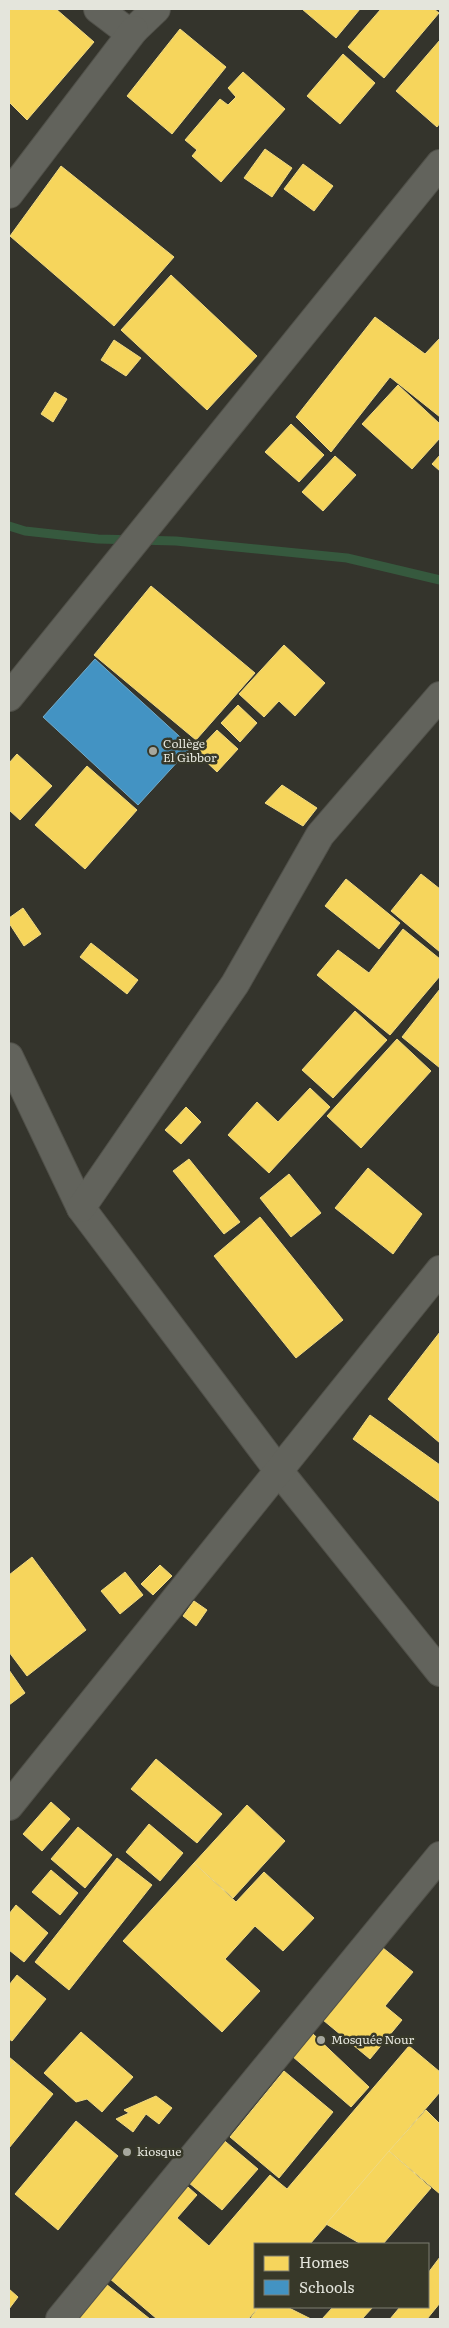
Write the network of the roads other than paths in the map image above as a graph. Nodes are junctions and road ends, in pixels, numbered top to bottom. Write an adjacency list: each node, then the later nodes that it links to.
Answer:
1 (98, 9): 3 (street)
2 (156, 9): 3 (street)
3 (134, 30): 5 (street)
4 (440, 164): 7 (street)
5 (9, 194)
6 (440, 696): 9 (street)
7 (9, 697)
8 (9, 1057): 9 (street)
9 (81, 1208): 11 (street)
10 (440, 1270): 11 (street)
11 (278, 1470): 12 (street); 13 (street)
12 (440, 1672)
13 (10, 1802)
14 (440, 1856): 15 (street)
15 (60, 2319)

